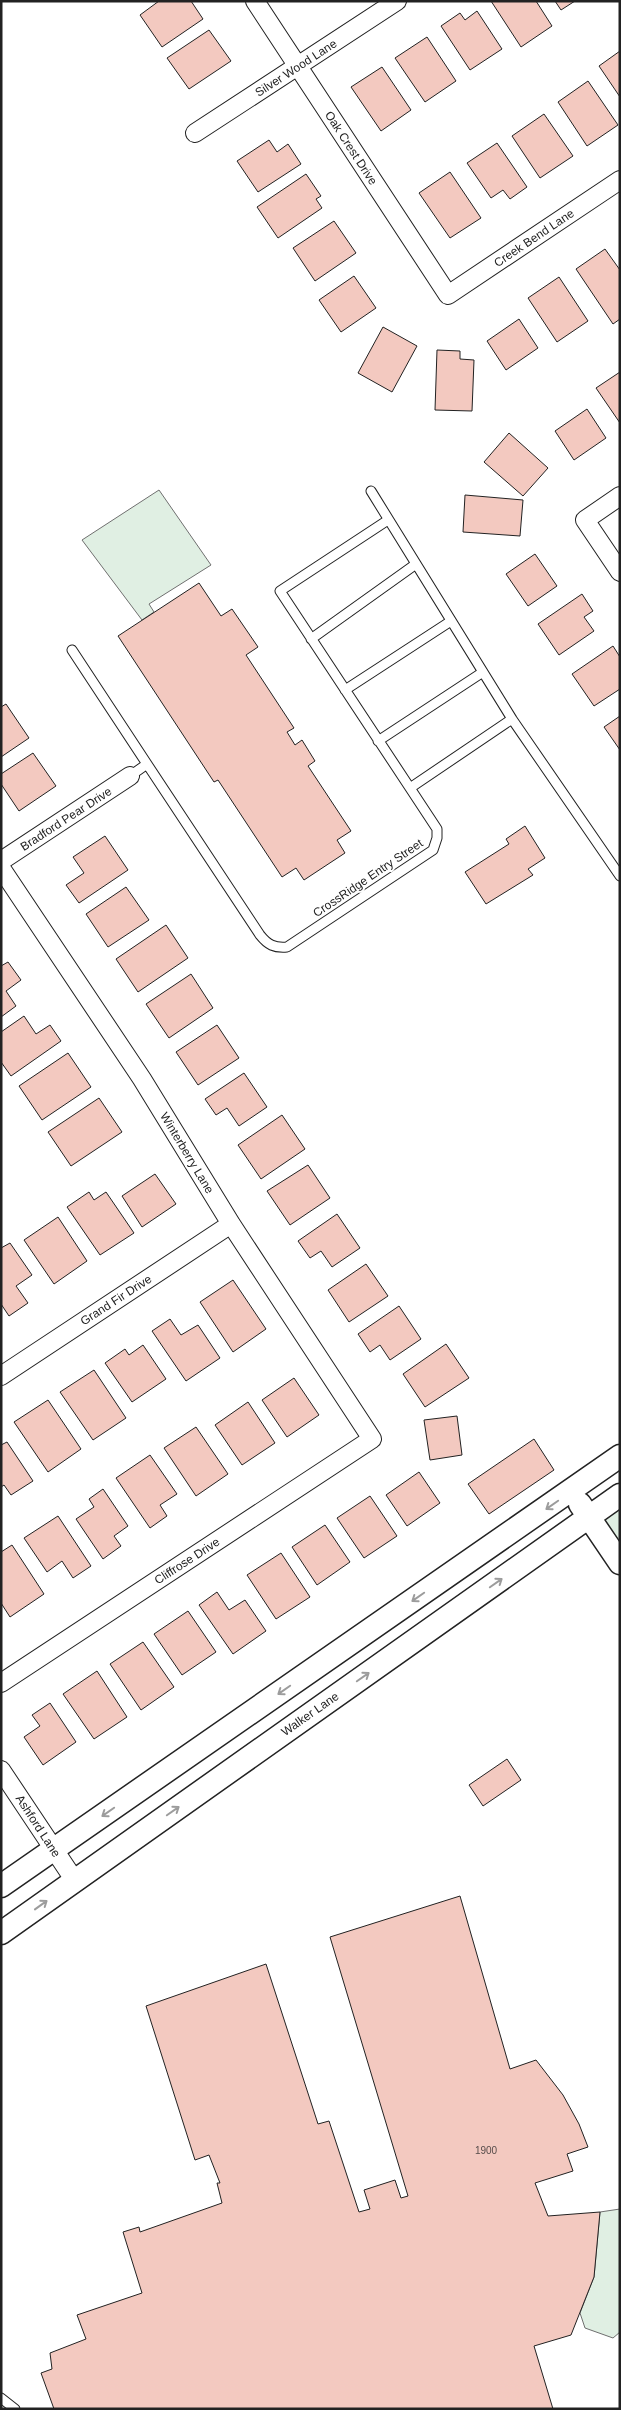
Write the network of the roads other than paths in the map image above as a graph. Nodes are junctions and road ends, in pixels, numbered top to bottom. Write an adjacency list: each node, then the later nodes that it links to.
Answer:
1 (255, 1): 3 (street, Oak Crest Drive)
2 (397, 1): 3 (street, Silver Wood Lane)
3 (298, 67): 4 (street, Silver Wood Lane); 6 (street, Oak Crest Drive)
4 (195, 133)
5 (620, 180): 6 (street, Creek Bend Lane)
6 (448, 295)
7 (371, 492): 9 (lane)
8 (620, 496): 11 (street)
9 (388, 520): 10 (lane); 13 (lane, CrossRidge Entry Street)
10 (416, 564): 12 (lane); 13 (lane)
11 (620, 572)
12 (451, 621): 15 (lane); 16 (lane)
13 (311, 639): 16 (lane, CrossRidge Entry Street)
14 (72, 650): 19 (lane, CrossRidge Entry Street)
15 (483, 672): 17 (lane); 18 (lane)
16 (345, 690): 18 (lane, CrossRidge Entry Street)
17 (512, 719): 21 (lane); 24 (lane)
18 (378, 741): 21 (lane, CrossRidge Entry Street)
19 (147, 764): 20 (lane); 21 (lane, CrossRidge Entry Street)
20 (130, 776): 22 (street, Bradford Pear Drive)
21 (410, 788)
22 (1, 861)
23 (1, 868): 25 (street, Winterberry Lane)
24 (620, 876)
25 (231, 1224): 26 (street, Grand Fir Drive); 27 (street, Winterberry Lane)
26 (1, 1376)
27 (372, 1439): 33 (street, Cliffrose Drive)
28 (620, 1456): 29 (street)
29 (572, 1491): 31 (street); 35 (street, one-way to 35)
30 (620, 1495): 31 (street, Walker Lane)
31 (588, 1517): 32 (street); 36 (street, Walker Lane, one-way to 31)
32 (620, 1563)
33 (1, 1683)
34 (1, 1770): 35 (street, Ashford Lane)
35 (54, 1849): 36 (street, Ashford Lane); 37 (street)
36 (74, 1881): 38 (street, Walker Lane, one-way to 36)
37 (1, 1886)
38 (1, 1933)
39 (1, 2398): 40 (lane)
40 (16, 2409)

